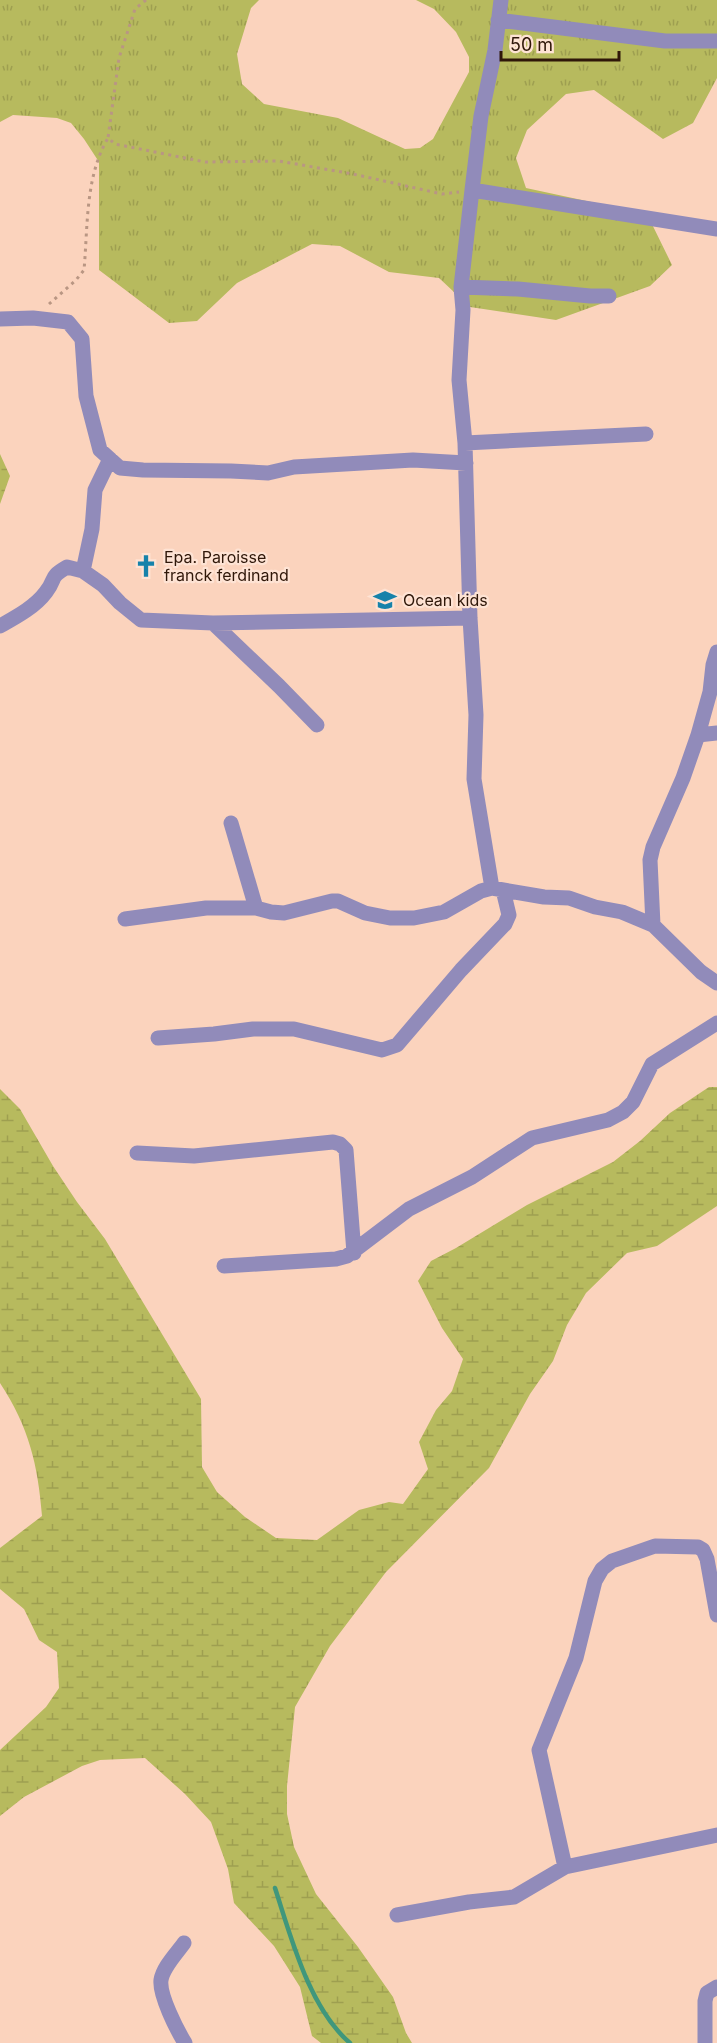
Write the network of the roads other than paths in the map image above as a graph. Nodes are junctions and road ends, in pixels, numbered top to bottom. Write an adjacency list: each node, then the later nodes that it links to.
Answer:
1 (501, 0): 2 (street)
2 (498, 20): 3 (street); 4 (street)
3 (717, 41)
4 (472, 189): 5 (street); 6 (street)
5 (717, 229)
6 (461, 287): 7 (street); 10 (street)
7 (609, 296)
8 (0, 319): 11 (street)
9 (646, 434): 10 (street)
10 (465, 443): 12 (street)
11 (110, 459): 12 (street); 13 (street)
12 (466, 463): 14 (street)
13 (83, 571): 15 (street); 16 (street)
14 (470, 618): 15 (street); 22 (street)
15 (213, 623): 18 (street)
16 (0, 626)
17 (717, 652): 20 (street)
18 (317, 725)
19 (717, 733): 20 (street)
20 (698, 735): 25 (street)
21 (231, 823): 23 (street)
22 (498, 889): 23 (street); 25 (street); 28 (street)
23 (256, 908): 24 (street)
24 (125, 919)
25 (653, 925): 26 (street)
26 (717, 983)
27 (717, 1023): 30 (street)
28 (158, 1038)
29 (137, 1153): 30 (street)
30 (354, 1253): 31 (street)
31 (224, 1266)
32 (717, 1615): 34 (street)
33 (717, 1835): 34 (street)
34 (565, 1867): 35 (street)
35 (398, 1915)
36 (184, 1943): 38 (street)
37 (717, 1987): 39 (street)
38 (185, 2043)
39 (705, 2043)

